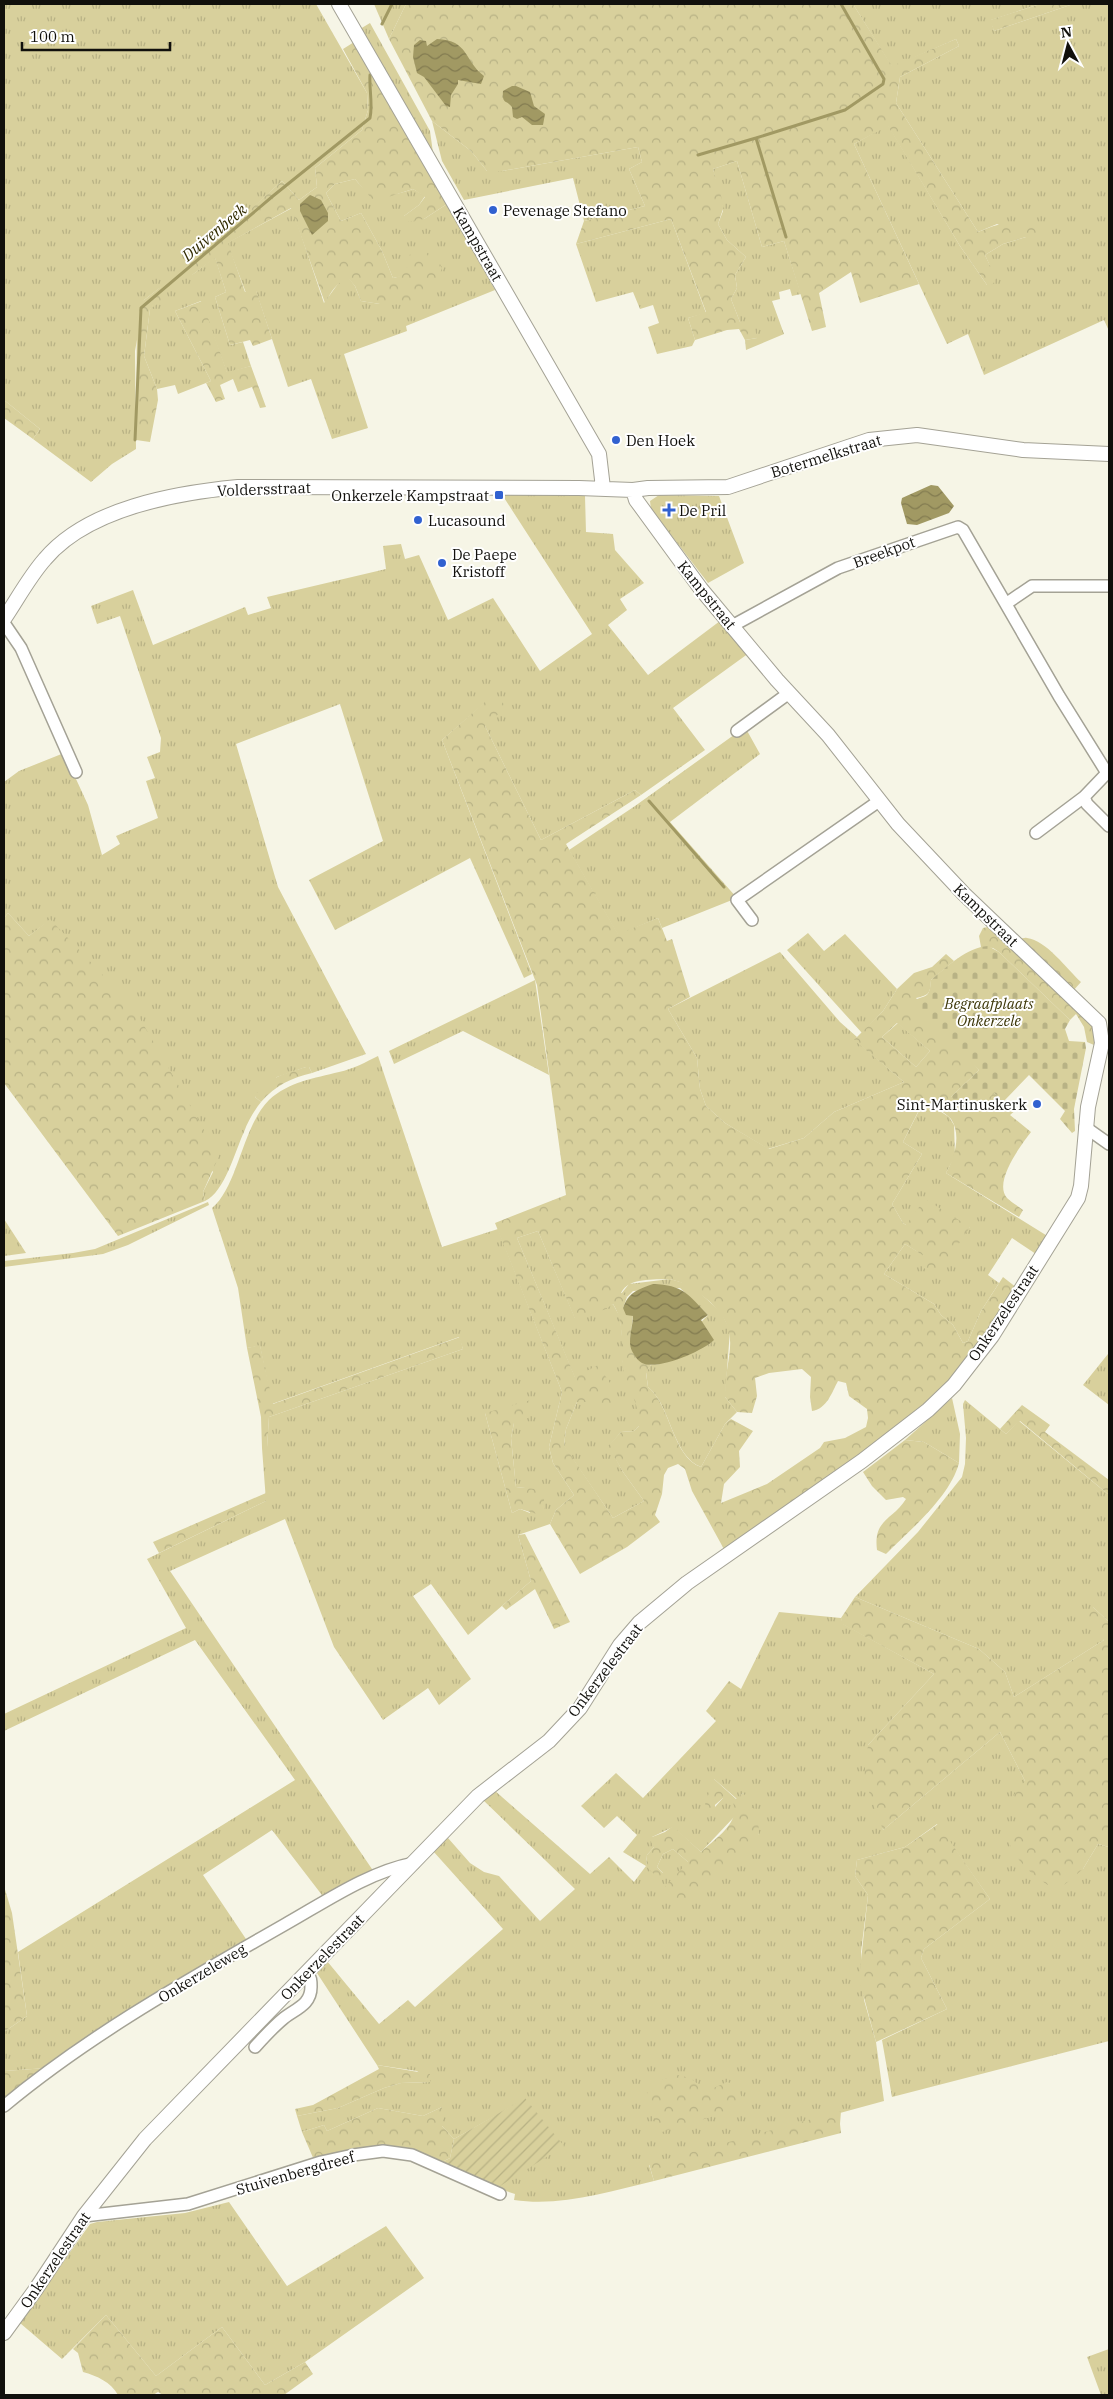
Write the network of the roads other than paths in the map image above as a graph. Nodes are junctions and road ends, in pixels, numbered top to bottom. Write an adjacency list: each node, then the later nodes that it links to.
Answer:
1 (338, 4): 3 (street, Kampstraat)
2 (1109, 454): 4 (street, Botermelkstraat)
3 (603, 488): 4 (street, Voldersstraat); 7 (street, Voldersstraat)
4 (633, 490): 8 (street, Kampstraat)
5 (1109, 586): 6 (street)
6 (1007, 603): 8 (street, Breekpot); 12 (street, Breekpot)
7 (4, 621): 11 (street, Voldersstraat)
8 (732, 626): 9 (street, Kampstraat)
9 (789, 693): 10 (street); 14 (street, Kampstraat)
10 (737, 730)
11 (76, 772)
12 (1108, 773): 13 (street, Breekpot)
13 (1084, 797): 15 (street); 16 (street, Breekpot)
14 (879, 801): 17 (street); 18 (street, Kampstraat)
15 (1109, 826)
16 (1036, 833)
17 (752, 920)
18 (1104, 1019): 19 (street, Onkerzelestraat)
19 (1084, 1127): 20 (street); 21 (street, Onkerzelestraat)
20 (1109, 1144)
21 (414, 1863): 22 (street, Onkerzelestraat); 24 (street, Onkerzeleweg)
22 (306, 1973): 23 (street); 26 (street, Onkerzelestraat)
23 (255, 2047)
24 (4, 2106)
25 (500, 2194): 26 (street, Stuivenbergdreef)
26 (84, 2216): 27 (street, Onkerzelestraat)
27 (4, 2333)

